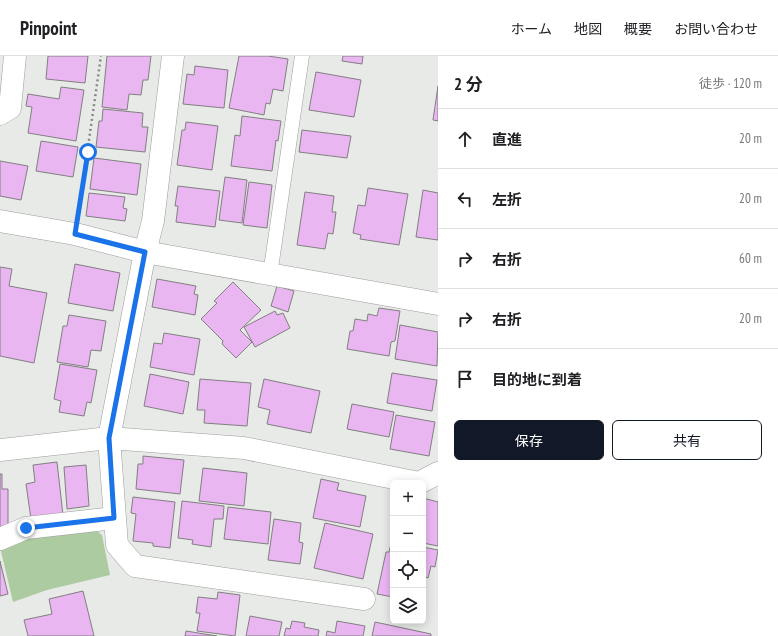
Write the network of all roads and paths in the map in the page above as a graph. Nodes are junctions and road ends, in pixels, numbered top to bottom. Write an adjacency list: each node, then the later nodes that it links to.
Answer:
1 (15, 56): 5 (street)
2 (101, 56): 7 (path)
3 (173, 56): 8 (street)
4 (302, 56): 9 (lane)
5 (0, 114)
6 (0, 221): 7 (street)
7 (75, 234): 8 (street)
8 (145, 252): 9 (street); 11 (street)
9 (270, 275): 10 (street)
10 (438, 304)
11 (109, 438): 12 (street); 13 (street); 14 (street)
12 (0, 450)
13 (438, 473)
14 (114, 518): 15 (street); 16 (street)
15 (0, 539)
16 (364, 599)

